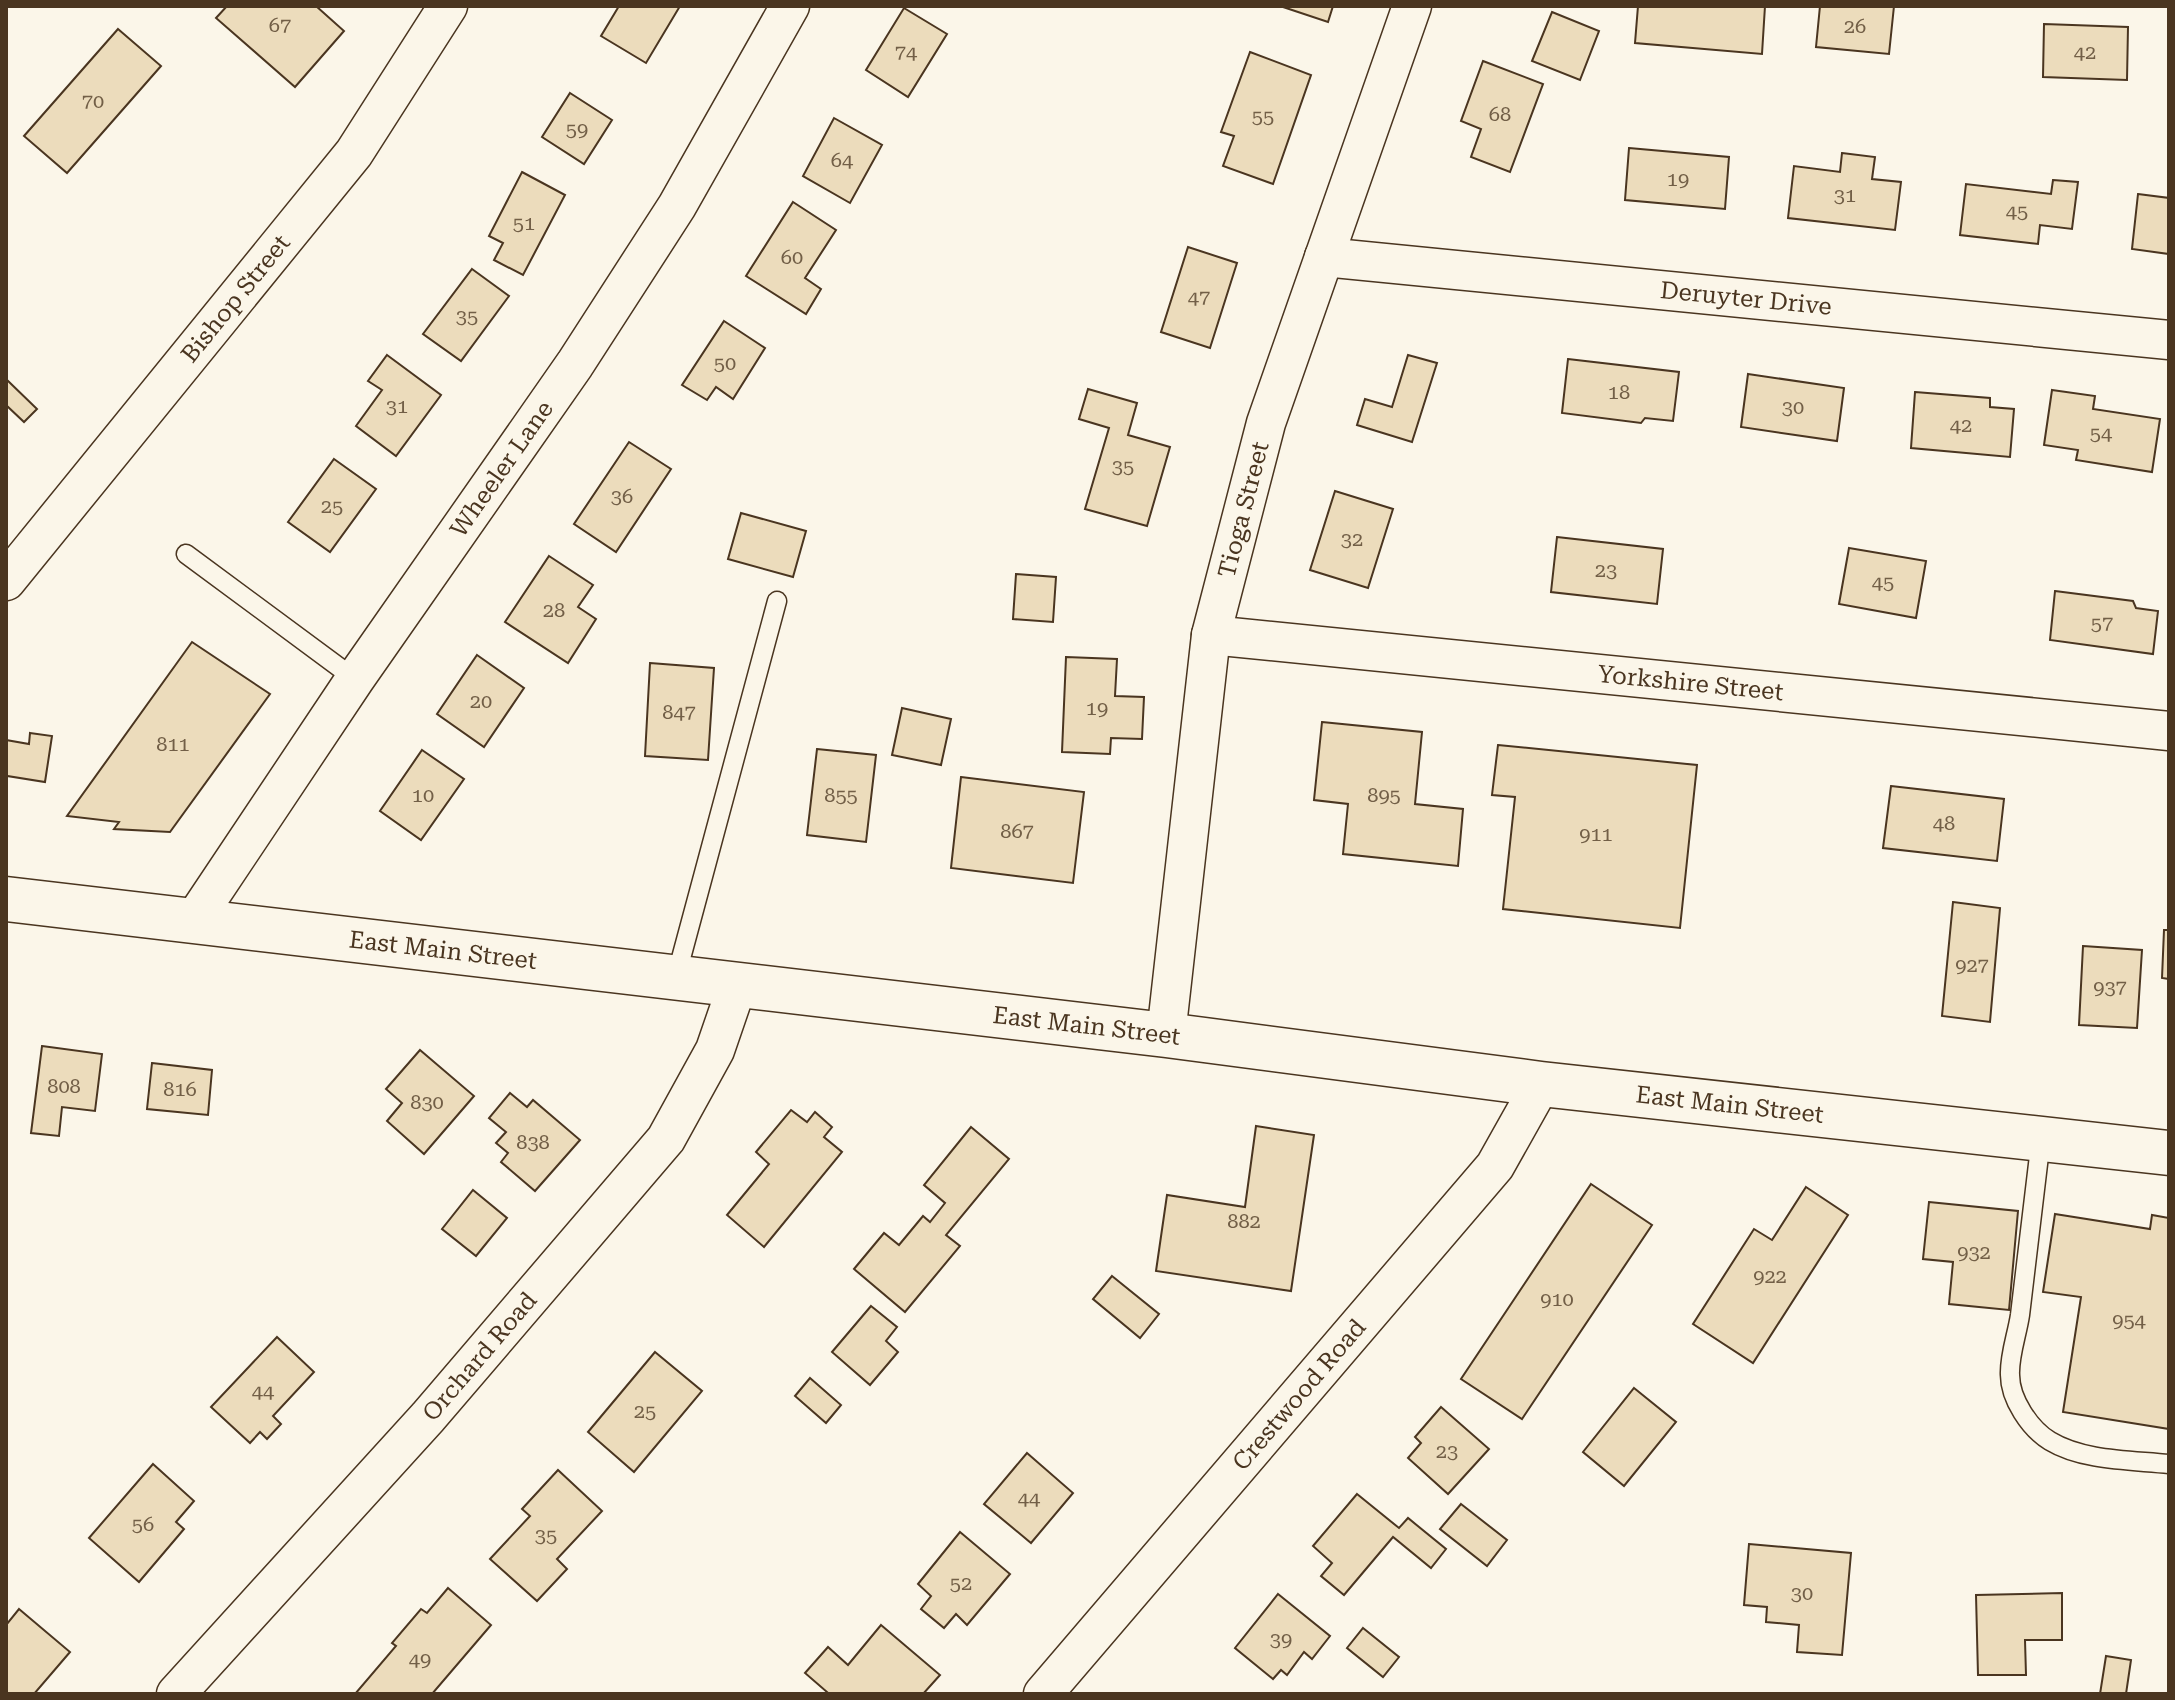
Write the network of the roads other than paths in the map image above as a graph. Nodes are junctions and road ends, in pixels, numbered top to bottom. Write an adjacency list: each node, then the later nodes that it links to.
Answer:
1 (448, 6): 7 (street, Bishop Street)
2 (790, 6): 10 (street, Wheeler Lane)
3 (1412, 6): 4 (street, Tioga Street)
4 (1324, 257): 5 (street, Deruyter Drive); 9 (street, Tioga Street)
5 (2169, 340)
6 (186, 554): 10 (lane)
7 (6, 581)
8 (777, 601): 14 (lane)
9 (1211, 635): 11 (street, Yorkshire Street); 16 (street, Tioga Street)
10 (355, 679): 13 (street, Wheeler Lane)
11 (2169, 731)
12 (6, 899): 13 (highway, East Main Street)
13 (194, 920): 14 (highway, East Main Street)
14 (675, 979): 15 (highway, East Main Street)
15 (737, 986): 16 (highway, East Main Street); 21 (street, Orchard Road)
16 (1166, 1035): 17 (highway, East Main Street)
17 (1541, 1084): 18 (highway, East Main Street); 22 (street, Crestwood Road)
18 (2041, 1139): 19 (highway, East Main Street); 20 (lane)
19 (2169, 1153)
20 (2169, 1464)
21 (176, 1694)
22 (1043, 1694)

